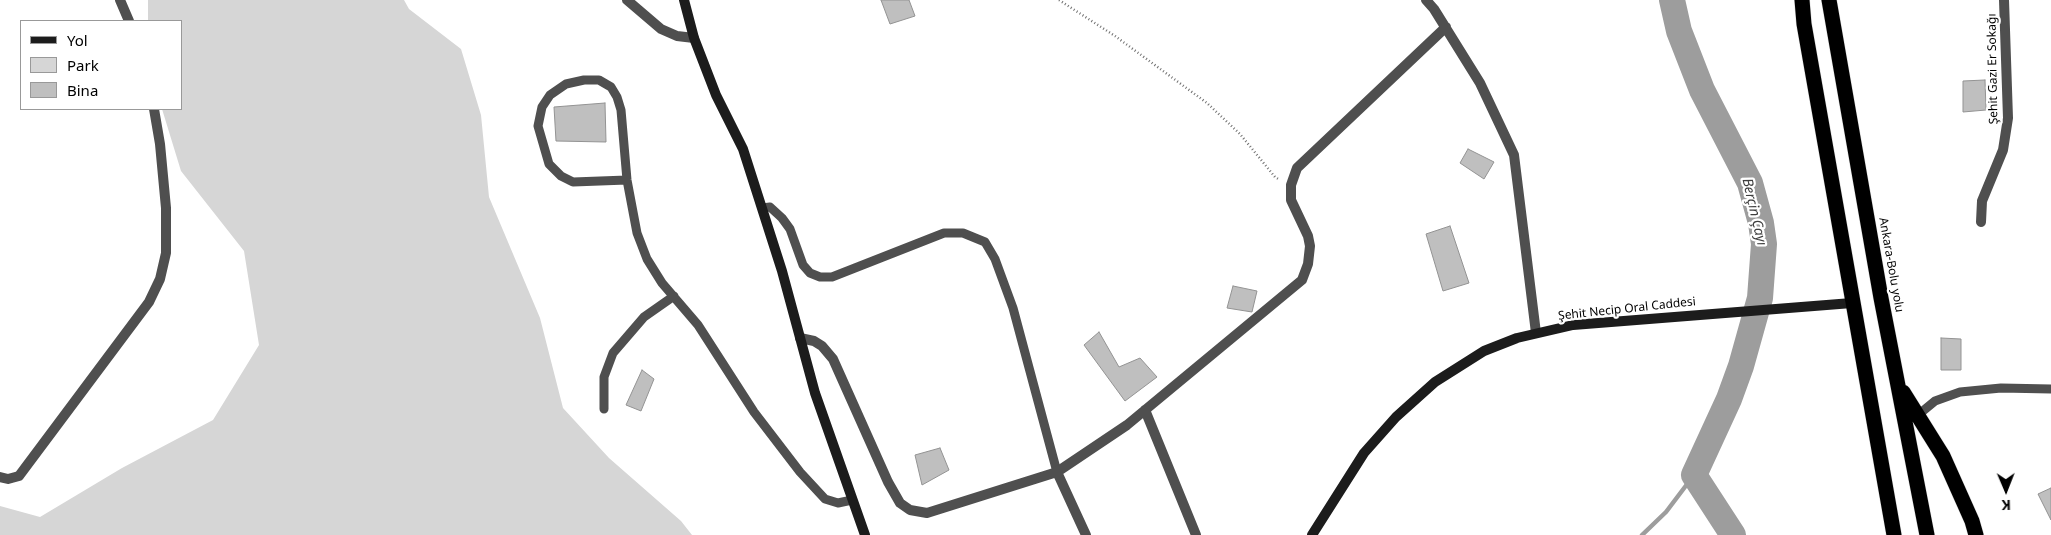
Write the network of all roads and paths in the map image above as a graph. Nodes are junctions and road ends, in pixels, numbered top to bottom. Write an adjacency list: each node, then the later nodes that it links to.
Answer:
1 (120, 0): 9 (street)
2 (626, 0): 11 (street)
3 (684, 0): 11 (street)
4 (1059, 0): 14 (path)
5 (1426, 0): 10 (street)
6 (1802, 0): 18 (highway)
7 (1829, 0): 21 (highway, Ankara-Bolu yolu)
8 (2004, 0): 16 (street, Şehit Gazi Er Sokağı)
9 (129, 20)
10 (1446, 27): 14 (street); 19 (street)
11 (694, 38): 15 (street)
12 (154, 110): 27 (street)
13 (627, 180): 13 (lane); 17 (lane)
14 (1291, 184): 24 (street)
15 (762, 208): 20 (street); 26 (lane)
16 (1981, 222)
17 (674, 296): 23 (lane); 28 (lane)
18 (1852, 303): 19 (street, Şehit Necip Oral Caddesi); 33 (highway)
19 (1536, 332): 32 (street, Şehit Necip Oral Caddesi)
20 (800, 338): 26 (street); 28 (street)
21 (1898, 385): 25 (highway); 34 (highway, Ankara-Bolu yolu)
22 (2051, 389): 25 (lane)
23 (604, 409)
24 (1146, 410): 26 (street); 31 (street)
25 (1918, 416): 35 (highway)
26 (1057, 472): 30 (street)
27 (0, 477)
28 (852, 500): 29 (street)
29 (865, 535)
30 (1086, 535)
31 (1196, 535)
32 (1312, 535)
33 (1894, 535)
34 (1928, 535)
35 (1976, 535)

